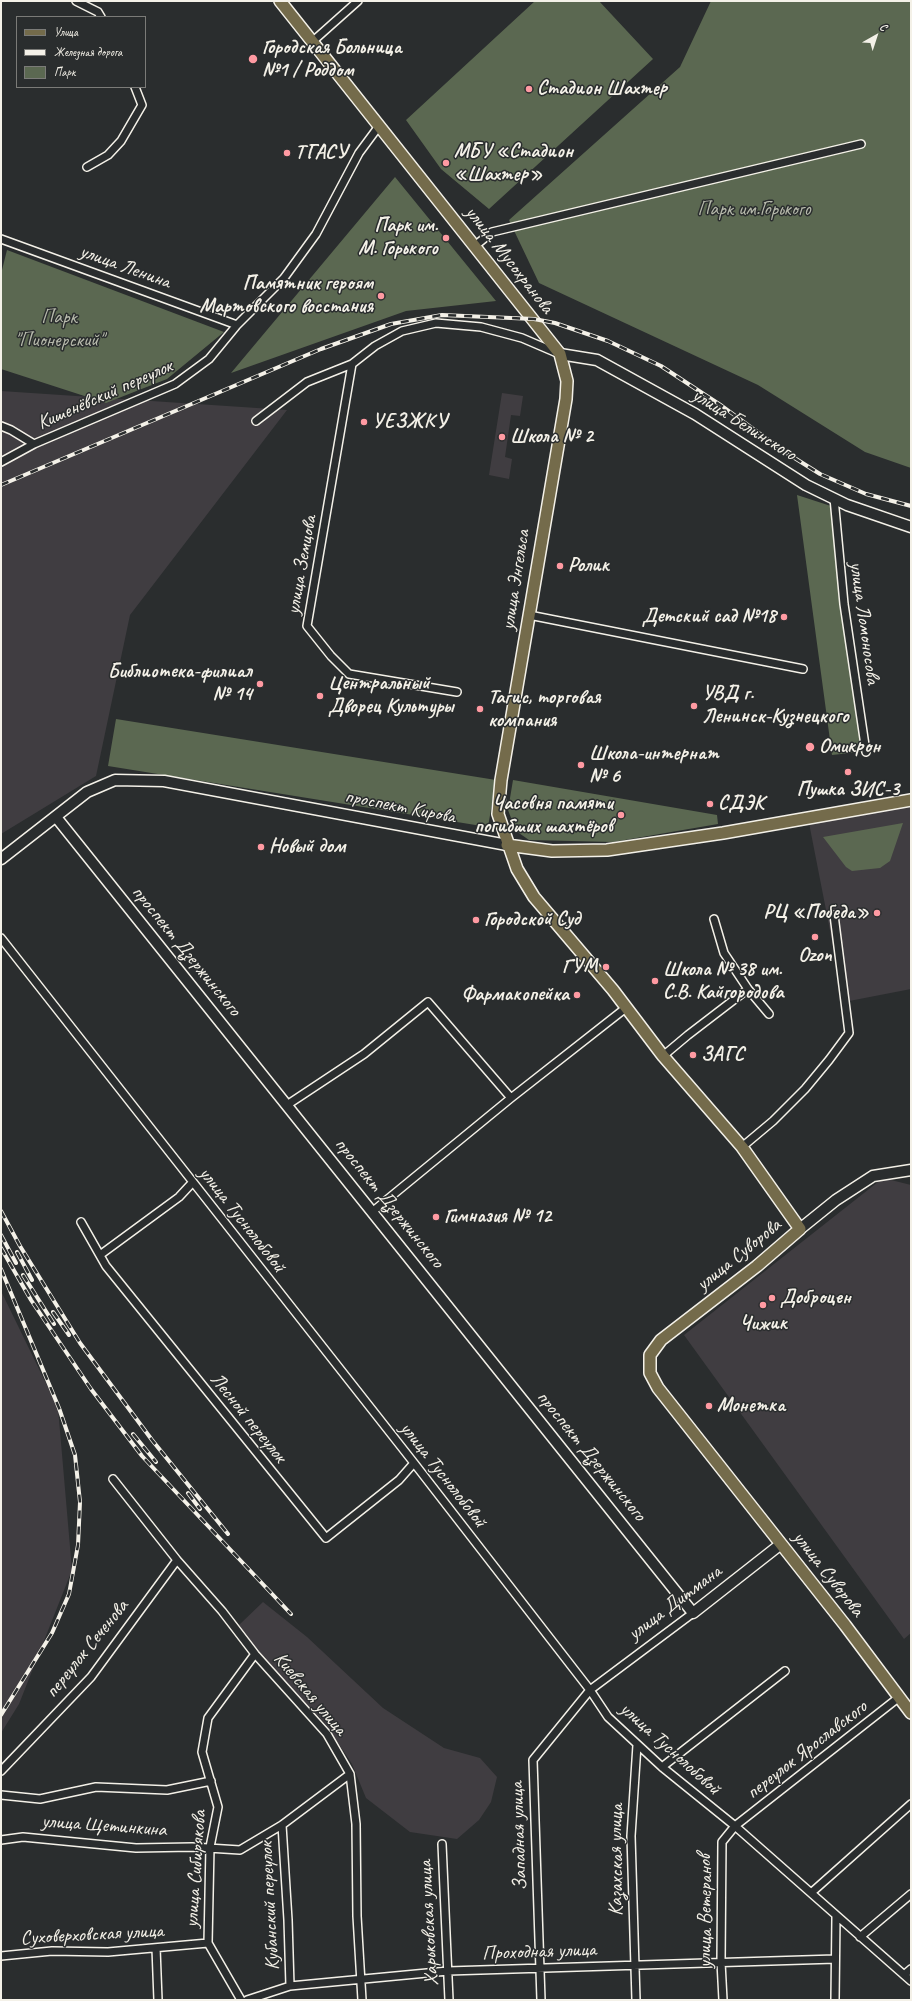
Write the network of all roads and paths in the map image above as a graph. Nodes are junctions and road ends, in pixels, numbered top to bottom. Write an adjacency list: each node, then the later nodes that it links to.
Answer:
1 (76, 1): 4 (street)
2 (280, 1): 5 (main road, улица Мусохранова)
3 (358, 1): 5 (street)
4 (100, 16)
5 (312, 42): 7 (main road, улица Мусохранова)
6 (135, 88): 9 (street)
7 (379, 126): 11 (main road, улица Мусохранова); 12 (street, Кишенёвский переулок)
8 (861, 144): 11 (street)
9 (87, 166)
10 (1, 238): 12 (street, улица Ленина)
11 (476, 245): 13 (main road, улица Мусохранова)
12 (237, 325): 17 (street, Кишенёвский переулок)
13 (560, 354): 14 (street); 19 (street, улица Белинского); 21 (main road, улица Энгельса)
14 (352, 364): 15 (street); 23 (street, улица Земцова)
15 (256, 421)
16 (1, 426): 17 (street, Кишенёвский переулок)
17 (34, 444): 18 (street)
18 (1, 462)
19 (834, 498): 20 (street, улица Белинского); 24 (street, улица Ломоносова)
20 (911, 527)
21 (529, 615): 22 (street); 26 (main road, улица Энгельса)
22 (803, 668)
23 (457, 692)
24 (866, 752)
25 (911, 800): 28 (main road, проспект Кирова)
26 (498, 814): 28 (main road, улица Суворова)
27 (56, 817): 28 (street, проспект Кирова); 29 (street, проспект Кирова); 38 (street, проспект Дзержинского)
28 (507, 844): 34 (main road, улица Суворова)
29 (1, 859)
30 (834, 915): 39 (street)
31 (714, 919): 33 (street)
32 (1, 938): 41 (street, улица Туснолобовой)
33 (748, 989): 35 (street); 36 (street)
34 (627, 1008): 36 (main road, улица Суворова); 37 (street)
35 (769, 1014)
36 (663, 1056): 39 (main road, улица Суворова)
37 (511, 1098): 38 (street); 42 (street)
38 (287, 1105): 42 (street, проспект Дзержинского)
39 (742, 1147): 44 (main road, улица Суворова)
40 (911, 1170): 44 (street)
41 (192, 1183): 45 (street); 46 (street, улица Туснолобовой)
42 (372, 1212): 50 (street, проспект Дзержинского)
43 (82, 1222): 45 (street, Лесной переулок)
44 (800, 1229): 48 (main road, улица Суворова)
45 (100, 1255): 46 (street, Лесной переулок)
46 (414, 1463): 53 (street, улица Туснолобовой)
47 (113, 1479): 49 (street, Киевская улица)
48 (781, 1544): 50 (street, улица Дитмана); 54 (main road, улица Суворова)
49 (177, 1560): 51 (street, Киевская улица); 58 (street, переулок Сеченова)
50 (693, 1613): 53 (street, улица Дитмана)
51 (255, 1654): 59 (street, Киевская улица); 60 (street, улица Сибирякова)
52 (785, 1671): 57 (street)
53 (590, 1690): 56 (street, улица Туснолобовой); 78 (street, Западная улица)
54 (898, 1698): 55 (main road, улица Суворова); 64 (street, переулок Ярославского)
55 (911, 1713)
56 (637, 1745): 57 (street, улица Туснолобовой); 77 (street, Казахская улица)
57 (662, 1768): 64 (street, улица Туснолобовой)
58 (1, 1771)
59 (350, 1774): 63 (street, улица Щетинкина); 82 (street, Киевская улица)
60 (211, 1781): 61 (street); 67 (street, улица Сибирякова)
61 (1, 1795)
62 (911, 1804): 68 (street)
63 (282, 1825): 67 (street, улица Щетинкина); 84 (street, Кубанский переулок)
64 (735, 1826): 68 (street, улица Туснолобовой); 76 (street, улица Ветеранов)
65 (1, 1840): 67 (street, улица Щетинкина)
66 (442, 1844): 80 (street, Харьковская улица)
67 (210, 1847): 72 (street, улица Сибирякова)
68 (811, 1893): 70 (street, улица Туснолобовой)
69 (911, 1894): 71 (street)
70 (836, 1917): 71 (street, улица Туснолобовой); 75 (street)
71 (860, 1938): 81 (street, улица Туснолобовой)
72 (208, 1943): 73 (street, Суховерховская улица); 86 (street, улица Сибирякова)
73 (156, 1948): 74 (street, Суховерховская улица); 85 (street)
74 (1, 1956)
75 (835, 1959): 76 (street, Проходная улица); 93 (street)
76 (721, 1962): 77 (street, Проходная улица); 92 (street, улица Ветеранов)
77 (634, 1965): 78 (street, Проходная улица); 91 (street, Казахская улица)
78 (540, 1967): 80 (street, Проходная улица); 90 (street, Западная улица)
79 (911, 1969): 81 (street)
80 (448, 1971): 82 (street, Проходная улица); 89 (street, Харьковская улица)
81 (904, 1975): 83 (street, улица Туснолобовой)
82 (361, 1978): 84 (street, Проходная улица); 88 (street, Киевская улица)
83 (911, 1981)
84 (290, 1986): 87 (street, Проходная улица)
85 (158, 2000)
86 (241, 2000)
87 (247, 2000)
88 (362, 2000)
89 (449, 2000)
90 (541, 2000)
91 (636, 2000)
92 (723, 2000)
93 (836, 2000)

